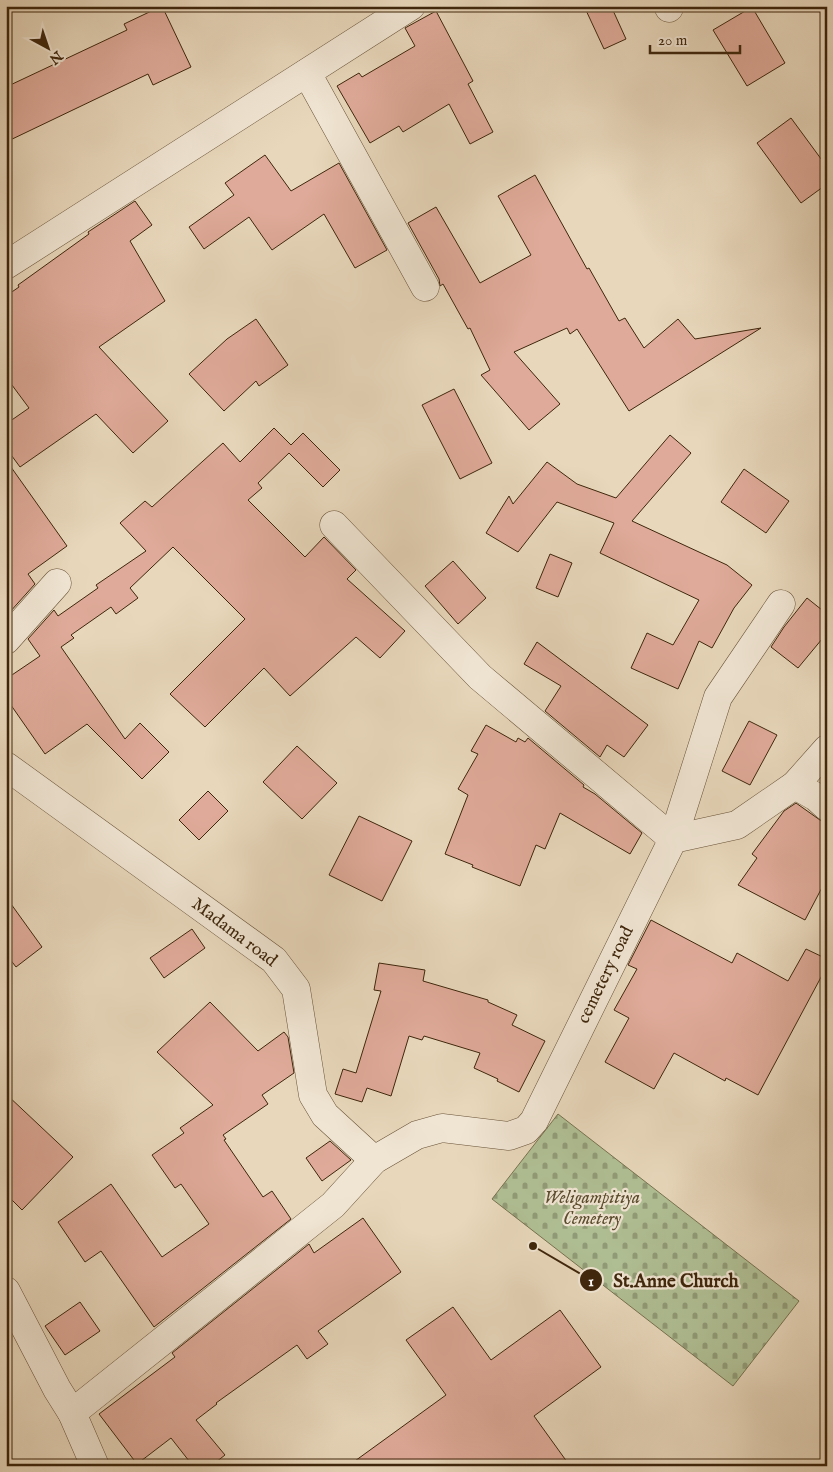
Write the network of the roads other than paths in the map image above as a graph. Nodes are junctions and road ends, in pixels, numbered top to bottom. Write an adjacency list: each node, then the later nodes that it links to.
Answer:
1 (411, 6): 2 (street)
2 (307, 73): 3 (street); 4 (street)
3 (6, 265)
4 (425, 287)
5 (334, 525): 13 (street)
6 (57, 583): 8 (street)
7 (781, 604): 13 (street, cemetery road)
8 (6, 640)
9 (827, 749): 11 (street)
10 (6, 766): 14 (street, Madama road)
11 (795, 785): 12 (street); 13 (street)
12 (827, 807)
13 (673, 839): 14 (street, cemetery road)
14 (374, 1160): 16 (street, cemetery road)
15 (6, 1291): 16 (street)
16 (72, 1413): 17 (street)
17 (95, 1466)

